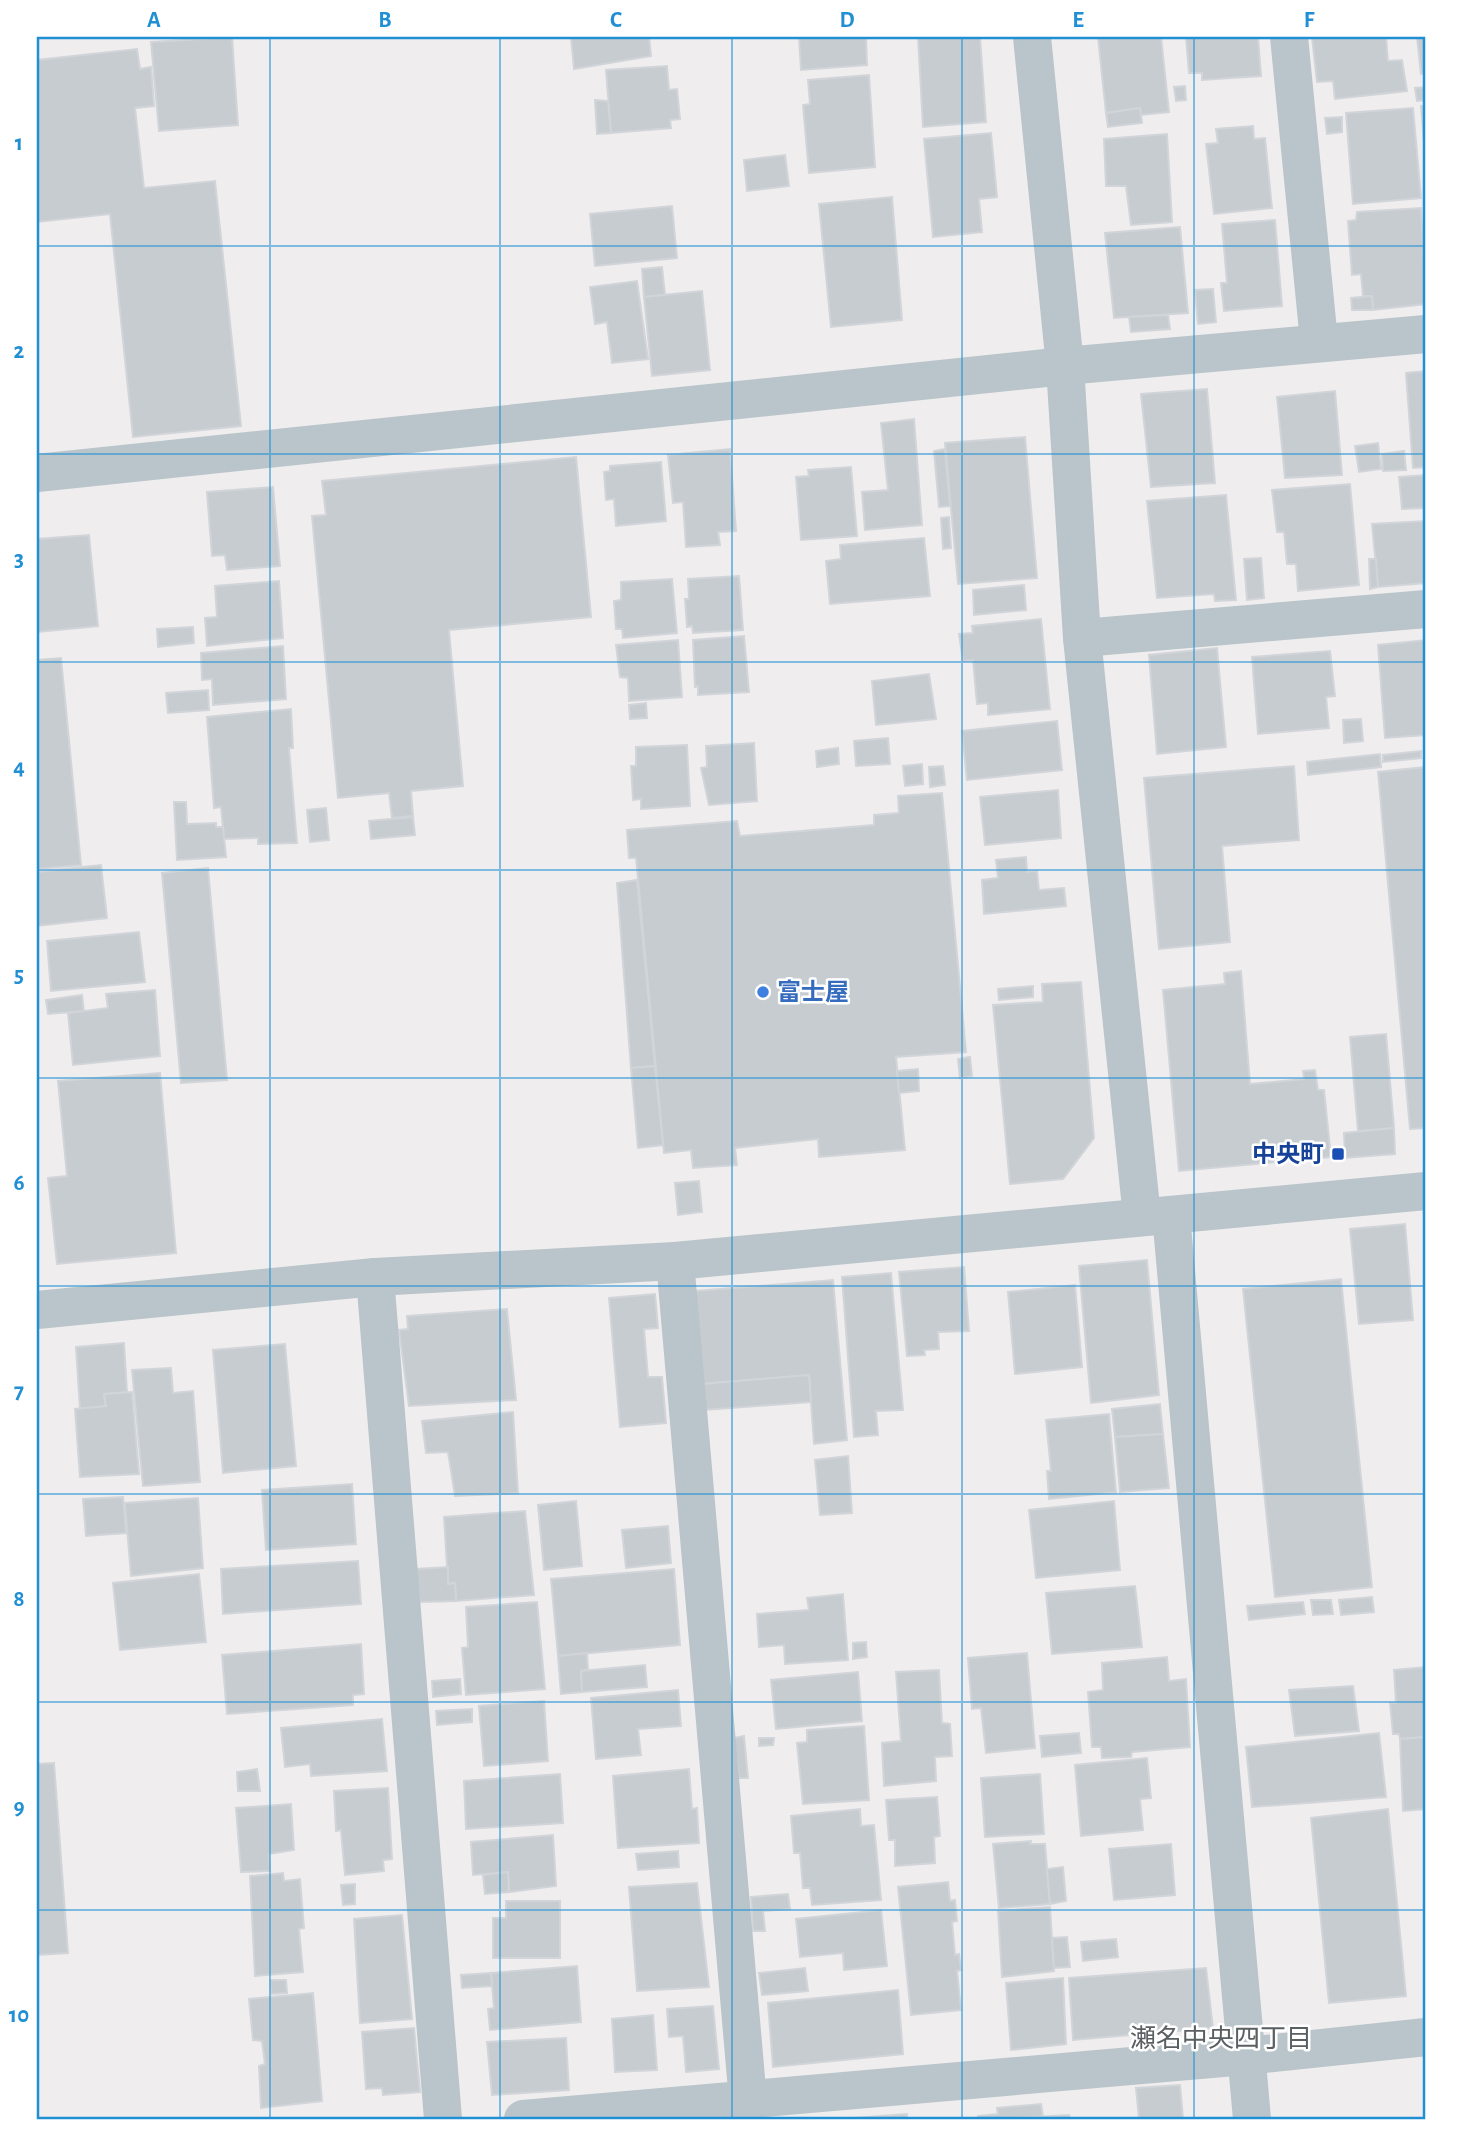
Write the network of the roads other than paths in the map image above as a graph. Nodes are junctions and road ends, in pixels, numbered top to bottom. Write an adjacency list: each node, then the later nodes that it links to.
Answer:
1 (1032, 37): 5 (street)
2 (1289, 37): 4 (street)
3 (1426, 334): 4 (street)
4 (1320, 341): 5 (street)
5 (1065, 366): 6 (street); 8 (street)
6 (37, 473)
7 (1426, 609): 8 (street)
8 (1082, 638): 10 (street)
9 (1426, 1191): 10 (street)
10 (1156, 1216): 11 (street); 15 (street)
11 (675, 1261): 12 (street); 16 (street)
12 (375, 1278): 13 (street); 17 (street)
13 (37, 1310)
14 (1426, 2037): 15 (street)
15 (1246, 2056): 16 (street); 19 (street)
16 (748, 2101): 18 (street)
17 (443, 2119)
18 (523, 2119)
19 (1252, 2119)

